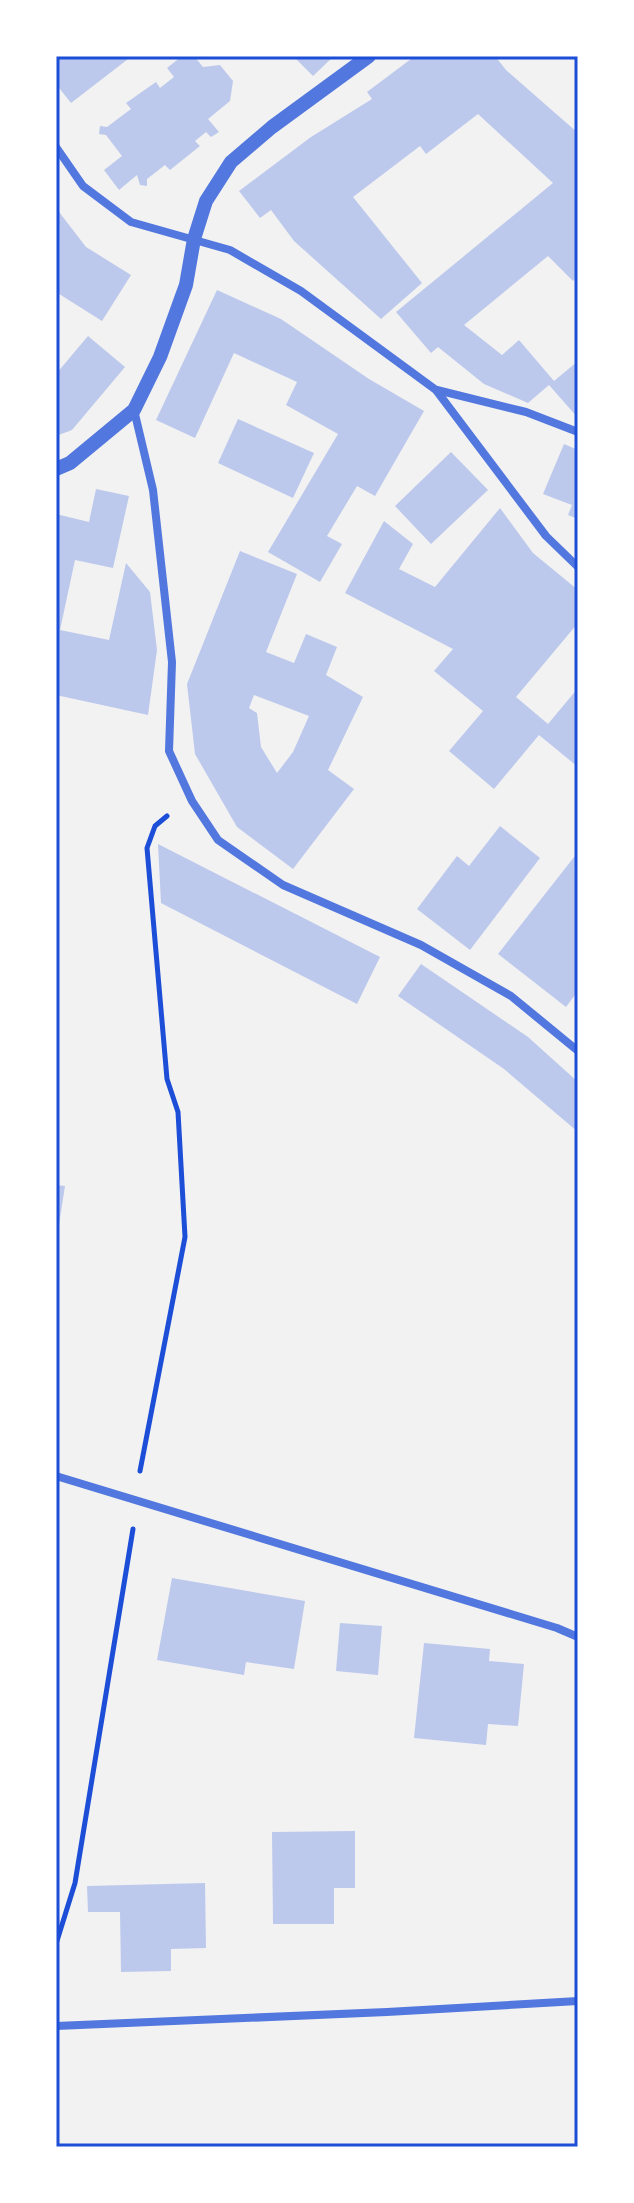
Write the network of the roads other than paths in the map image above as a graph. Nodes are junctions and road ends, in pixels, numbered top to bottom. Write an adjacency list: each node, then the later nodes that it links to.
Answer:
1 (369, 56): 3 (street)
2 (56, 147): 3 (street)
3 (194, 239): 4 (street); 5 (street)
4 (436, 390): 6 (street); 8 (street)
5 (134, 410): 7 (street); 9 (street)
6 (578, 432)
7 (56, 469)
8 (578, 567)
9 (578, 1051)
10 (56, 1476): 11 (street)
11 (578, 1637)
12 (578, 2001): 13 (street)
13 (56, 2026)

